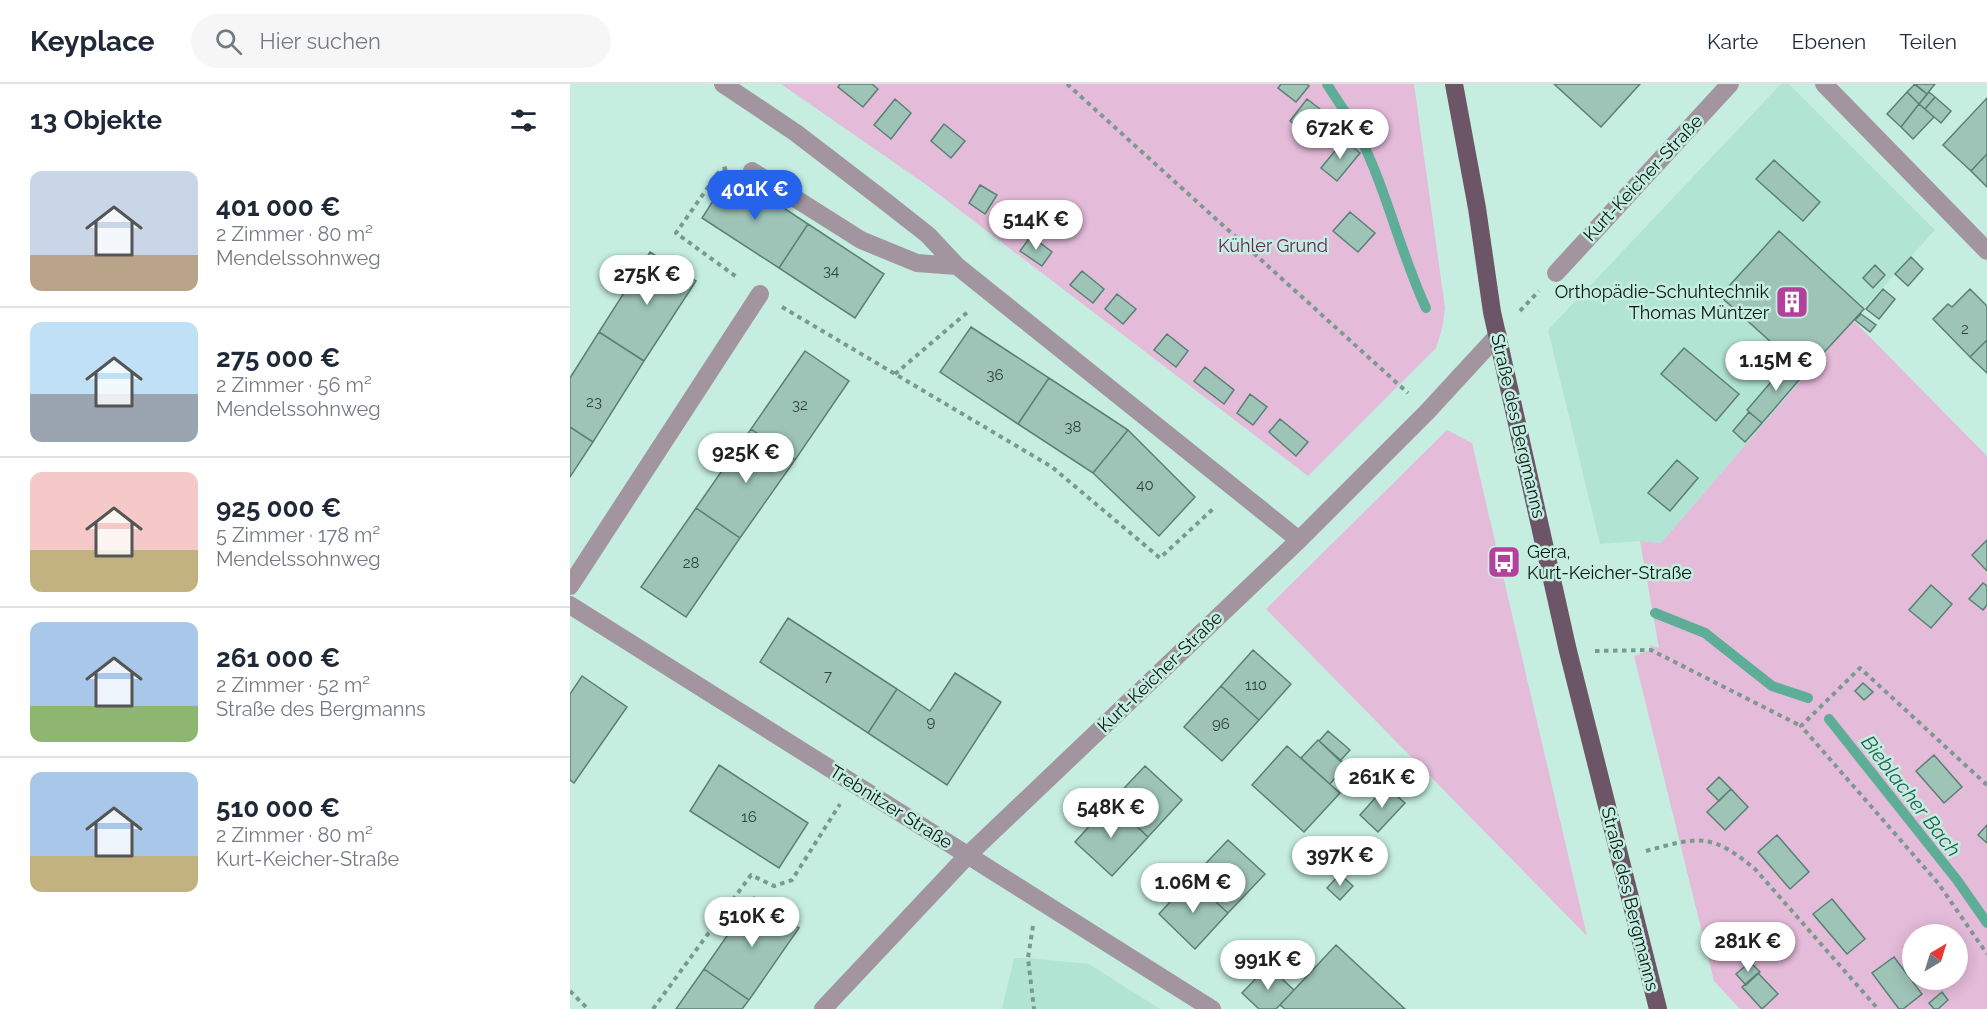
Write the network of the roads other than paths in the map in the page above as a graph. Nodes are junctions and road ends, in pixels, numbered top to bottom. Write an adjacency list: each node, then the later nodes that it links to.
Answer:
1 (723, 84): 7 (street)
2 (1454, 84): 10 (main road, Straße des Bergmanns)
3 (1730, 84): 8 (street, Kurt-Keicher-Straße)
4 (1824, 84): 6 (street)
5 (752, 171): 7 (street)
6 (1987, 251)
7 (957, 266): 11 (street)
8 (1556, 273)
9 (760, 294): 12 (street)
10 (1497, 335): 11 (street, Kurt-Keicher-Straße); 17 (main road, Straße des Bergmanns)
11 (1299, 540): 14 (street, Kurt-Keicher-Straße)
12 (570, 586)
13 (570, 605): 14 (street, Trebnitzer Straße)
14 (968, 855): 15 (street, Kurt-Keicher-Straße); 16 (street, Trebnitzer Straße)
15 (823, 1009)
16 (1212, 1009)
17 (1658, 1009)

